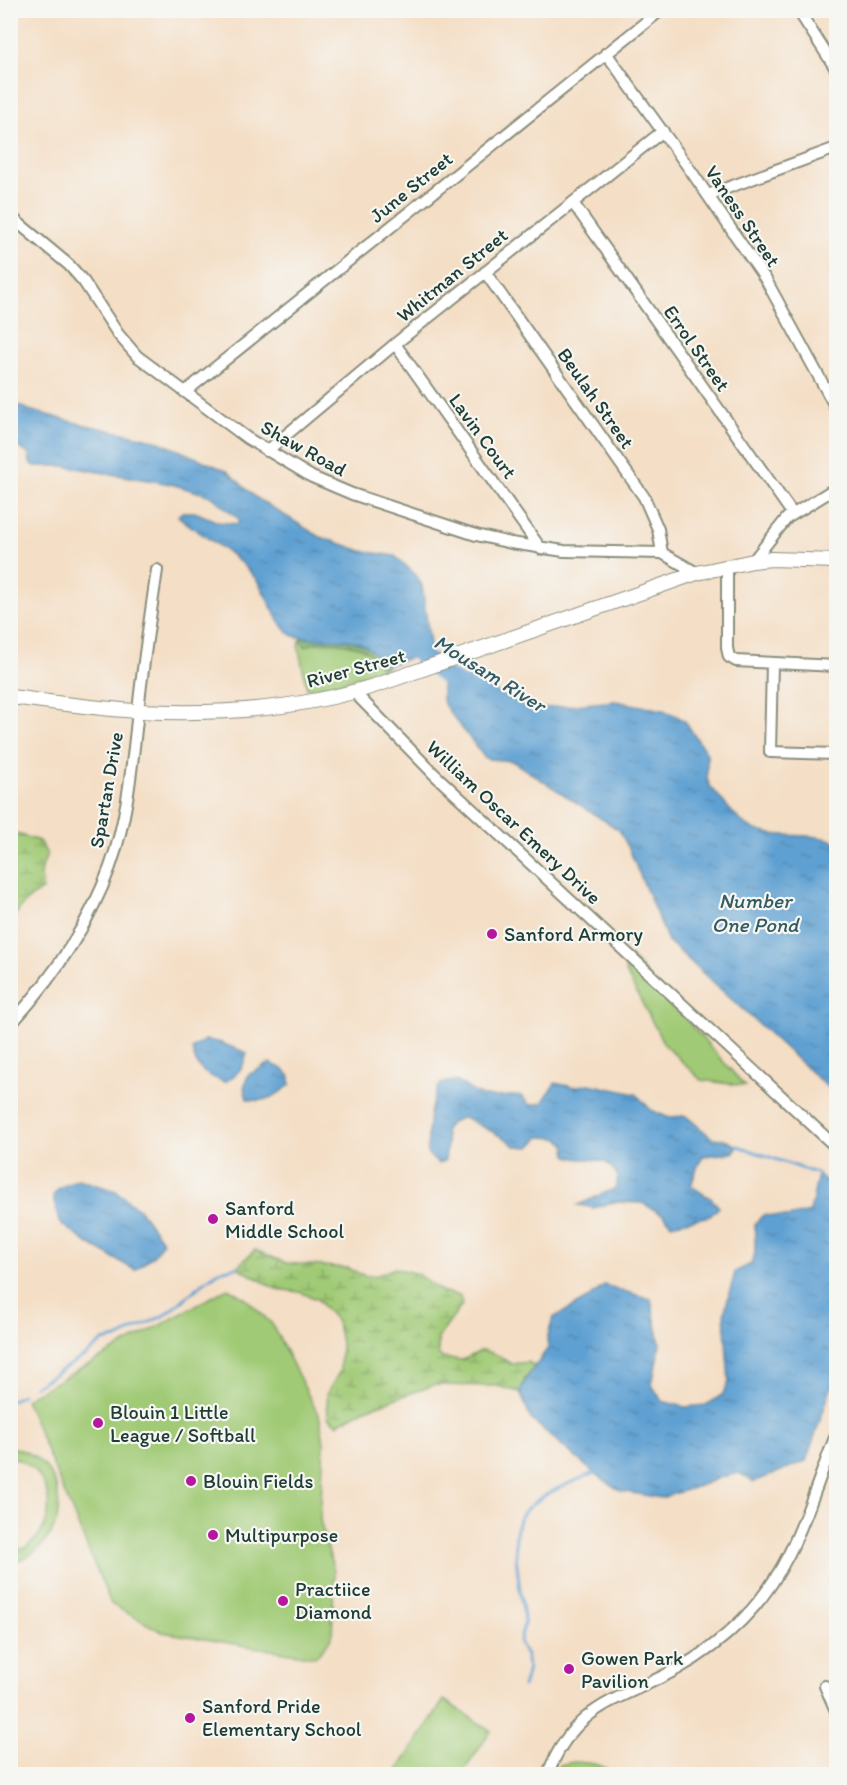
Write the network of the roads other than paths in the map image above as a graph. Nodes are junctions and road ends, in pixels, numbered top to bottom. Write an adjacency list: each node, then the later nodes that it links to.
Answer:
1 (661, 10): 3 (street, June Street)
2 (798, 10): 4 (street)
3 (606, 53): 5 (street, Vaness Street); 12 (street, June Street)
4 (837, 69)
5 (663, 131): 7 (street, Vaness Street); 8 (street, Whitman Street)
6 (837, 148): 7 (street)
7 (708, 195): 13 (street, Vaness Street)
8 (573, 203): 10 (street, Whitman Street); 16 (street, Errol Street)
9 (10, 216): 12 (street, Shaw Road)
10 (485, 272): 11 (street, Whitman Street); 18 (street, Beulah Street)
11 (395, 344): 14 (street, Whitman Street); 17 (street, Lavin Court)
12 (185, 392): 14 (street, Shaw Road)
13 (837, 408)
14 (267, 451): 17 (street, Shaw Road)
15 (837, 488): 16 (street)
16 (792, 513): 19 (street)
17 (542, 549): 18 (street, Shaw Road)
18 (662, 553): 23 (street)
19 (753, 561): 20 (street, River Street); 21 (street, River Street)
20 (837, 561)
21 (727, 566): 23 (street, River Street); 24 (street)
22 (157, 570): 28 (street, Spartan Drive)
23 (697, 573): 26 (street, River Street)
24 (772, 663): 25 (street); 29 (street)
25 (837, 666)
26 (355, 693): 28 (street, River Street); 31 (street, William Oscar Emery Drive)
27 (10, 697): 28 (street, River Street)
28 (138, 711): 30 (street, Spartan Drive)
29 (837, 754)
30 (10, 1025)
31 (837, 1147)
32 (837, 1435): 35 (street)
33 (825, 1686): 34 (street)
34 (837, 1711)
35 (548, 1774)

